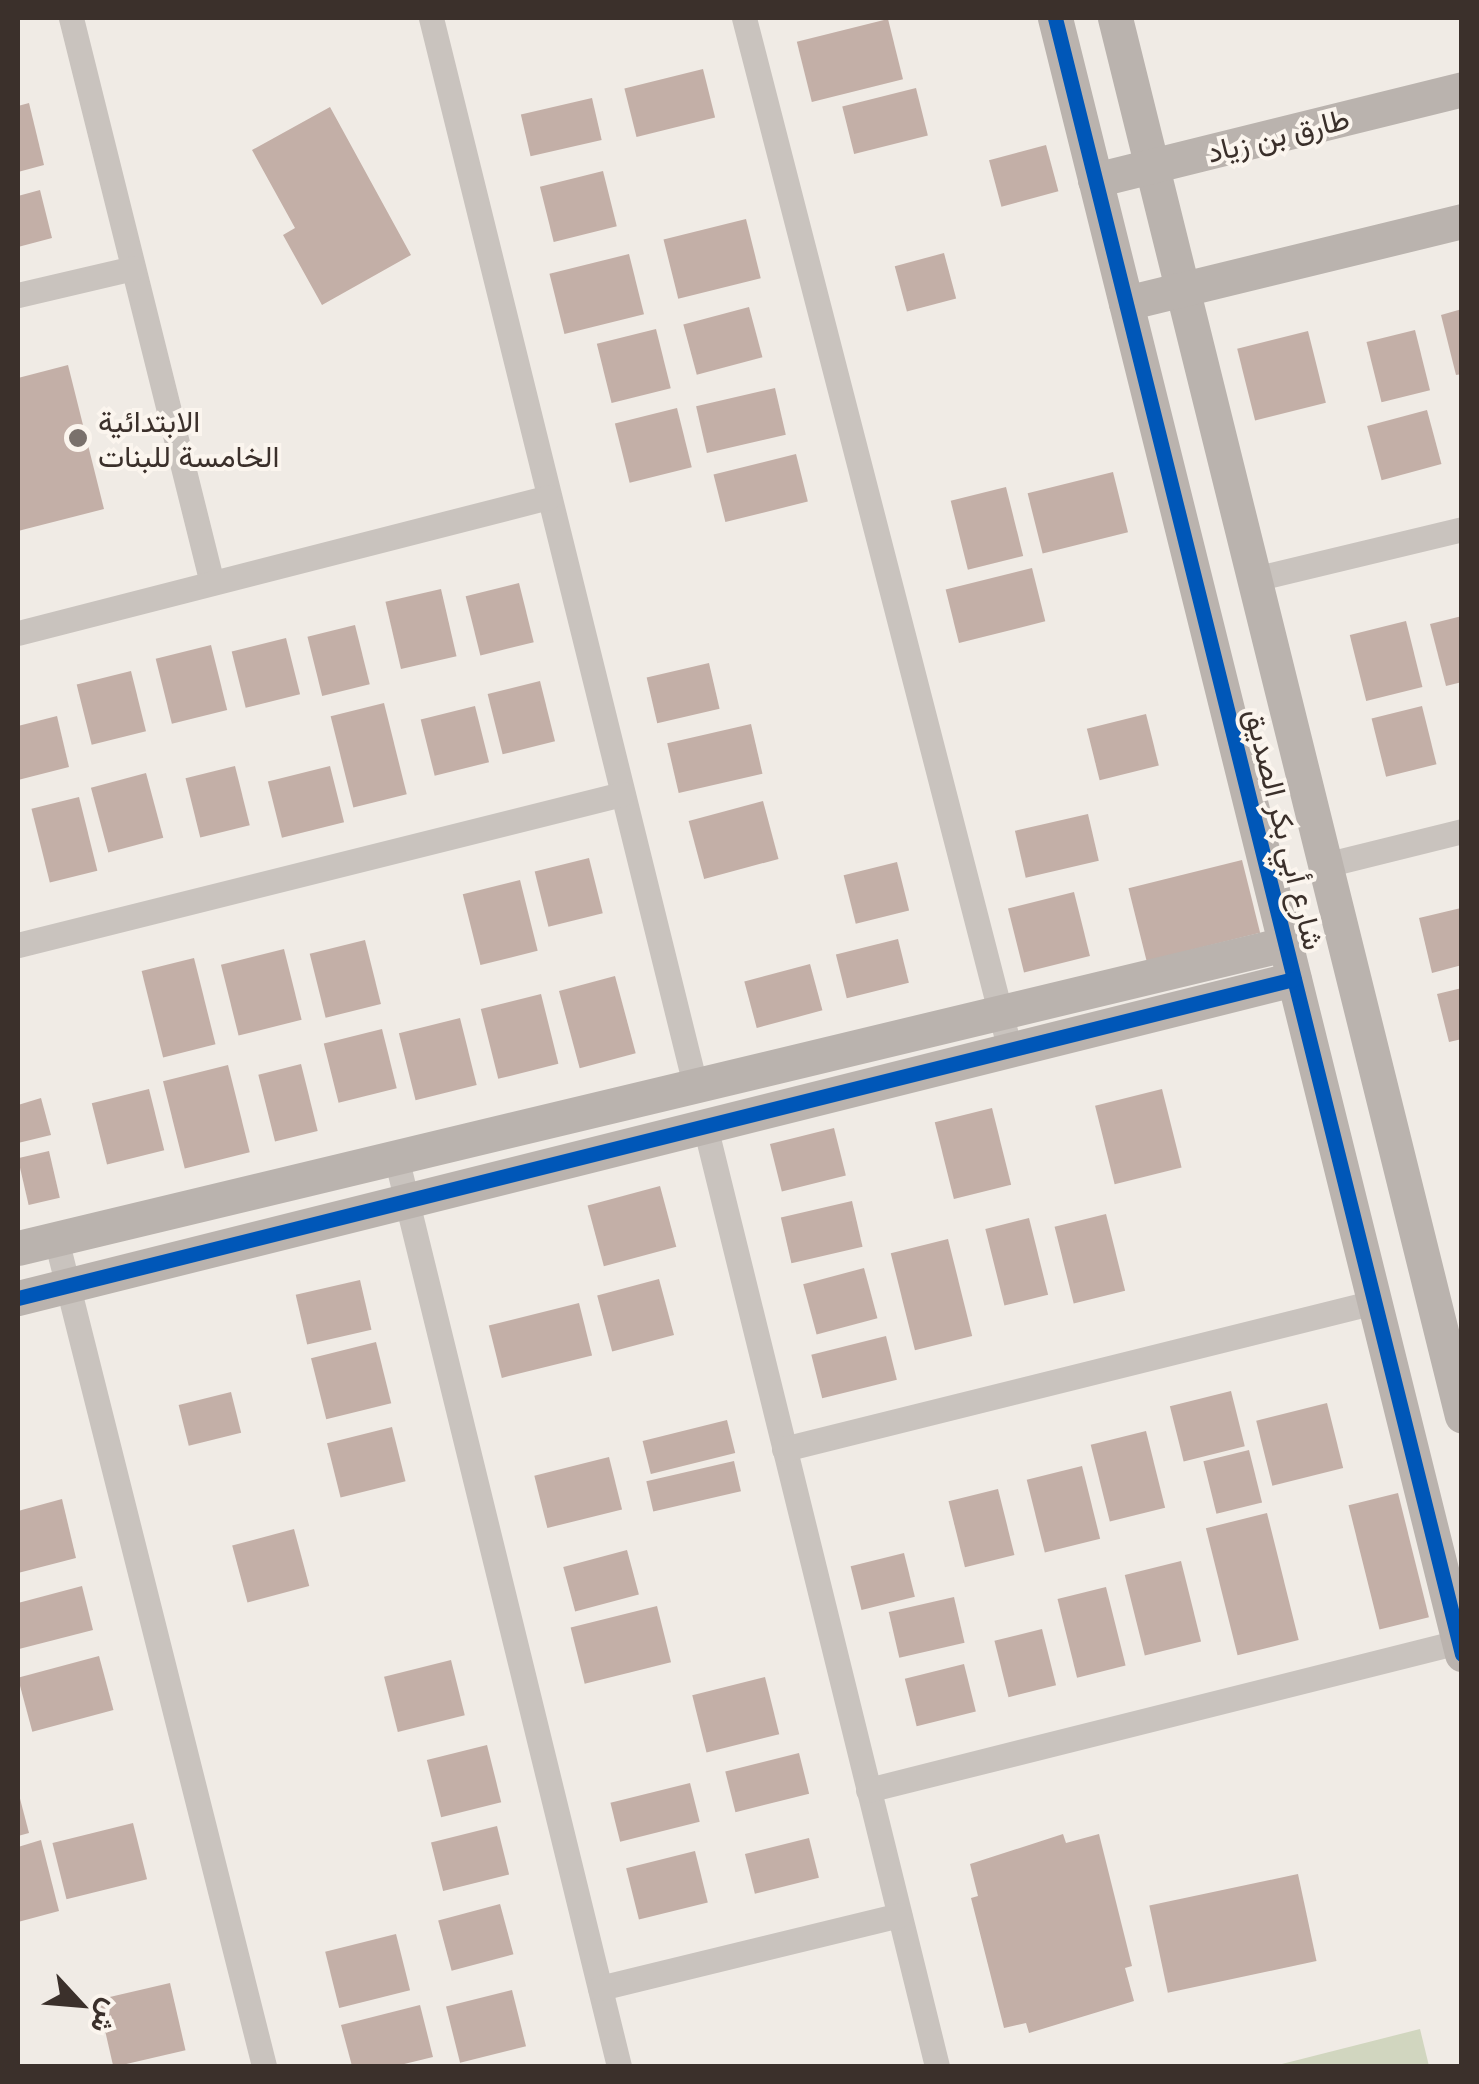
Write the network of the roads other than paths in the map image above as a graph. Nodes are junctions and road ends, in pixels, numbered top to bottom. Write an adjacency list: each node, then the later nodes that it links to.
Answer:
1 (71, 18): 10 (street)
2 (431, 18): 14 (street)
3 (744, 18): 25 (street)
4 (1055, 18): 8 (street, شارع أبي بكر الصديق)
5 (1115, 18): 7 (street, شارع أبي بكر الصديق)
6 (1462, 89): 7 (street, طارق بن زياد)
7 (1152, 166): 8 (street, طارق بن زياد); 11 (street, شارع أبي بكر الصديق)
8 (1096, 180): 13 (street, شارع أبي بكر الصديق)
9 (1462, 221): 11 (street)
10 (134, 268): 12 (street); 17 (street)
11 (1182, 290): 13 (street); 16 (street, شارع أبي بكر الصديق)
12 (18, 296)
13 (1126, 303): 22 (street, شارع أبي بكر الصديق)
14 (549, 497): 17 (street); 19 (street)
15 (1462, 529): 16 (street)
16 (1254, 579): 21 (street, شارع أبي بكر الصديق)
17 (212, 583): 18 (street)
18 (18, 633)
19 (622, 794): 23 (street); 27 (street)
20 (1462, 832): 21 (street)
21 (1325, 866): 36 (street, شارع أبي بكر الصديق)
22 (1285, 944): 24 (street, شارع أبي بكر الصديق); 25 (street)
23 (18, 946)
24 (1294, 979): 26 (street); 35 (street, شارع أبي بكر الصديق)
25 (1000, 1012): 26 (street); 27 (street)
26 (1010, 1050): 28 (street)
27 (695, 1086): 29 (street)
28 (704, 1126): 30 (street); 37 (street)
29 (396, 1157): 30 (street); 31 (street)
30 (407, 1201): 33 (street); 41 (street)
31 (56, 1238): 32 (street); 33 (street)
32 (18, 1248)
33 (68, 1285): 34 (street); 42 (street)
34 (18, 1298)
35 (1374, 1302): 37 (street); 38 (street, شارع أبي بكر الصديق)
36 (1462, 1416)
37 (784, 1449): 39 (street)
38 (1460, 1648): 39 (street)
39 (868, 1790): 40 (street)
40 (900, 1915): 41 (street); 44 (street)
41 (600, 1988): 43 (street)
42 (264, 2066)
43 (619, 2066)
44 (937, 2066)

